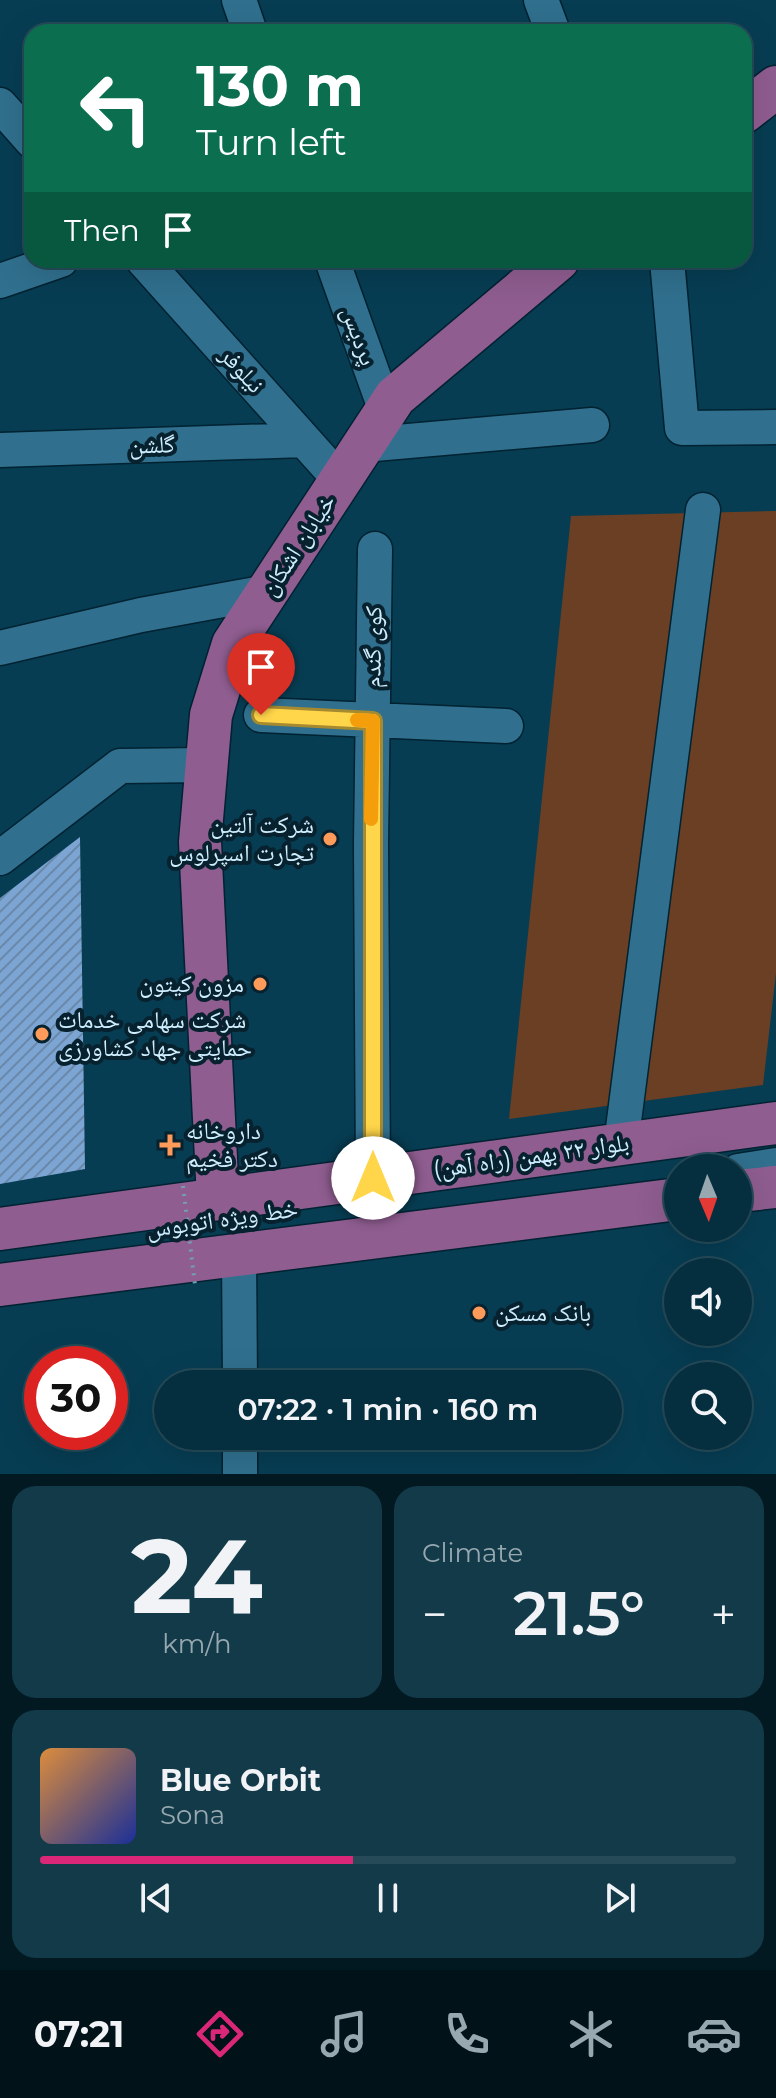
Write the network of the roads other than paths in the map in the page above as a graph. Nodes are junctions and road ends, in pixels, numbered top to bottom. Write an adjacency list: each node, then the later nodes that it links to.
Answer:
1 (239, 0): 3 (street)
2 (541, 0): 4 (street)
3 (247, 24)
4 (550, 24)
5 (776, 87): 6 (main road)
6 (752, 106)
7 (38, 268): 12 (street)
8 (150, 268): 16 (street, نیلوفر)
9 (335, 268): 13 (street, پردیس)
10 (548, 268): 13 (main road, خیابان اشکان)
11 (668, 268): 15 (street)
12 (0, 281)
13 (386, 411): 17 (main road, خیابان اشکان)
14 (592, 425): 17 (street)
15 (776, 427)
16 (304, 440): 18 (street, گلشن); 19 (street, نیلوفر)
17 (363, 445): 19 (main road, خیابان اشکان)
18 (0, 450)
19 (340, 480): 22 (main road, خیابان اشکان)
20 (703, 510): 31 (street)
21 (375, 549): 25 (street, کوی گندم)
22 (267, 592): 23 (street); 27 (main road, خیابان اشکان)
23 (0, 648)
24 (261, 715): 25 (street)
25 (373, 721): 26 (street); 34 (street, کوی گندم)
26 (506, 726)
27 (206, 765): 28 (street); 38 (main road, خیابان اشکان)
28 (0, 858)
29 (776, 1123): 31 (main road, بلوار ۲۲ بهمن (راه آهن))
30 (776, 1143): 41 (street, خط ویژه اتوبوس)
31 (621, 1144): 34 (main road, بلوار ۲۲ بهمن (راه آهن))
32 (776, 1165): 33 (street)
33 (752, 1169)
34 (373, 1178): 38 (main road, بلوار ۲۲ بهمن (راه آهن))
35 (664, 1181): 43 (street, خط ویژه اتوبوس)
36 (776, 1187): 37 (main road)
37 (752, 1190)
38 (200, 1192): 40 (main road, بلوار ۲۲ بهمن (راه آهن))
39 (664, 1201): 42 (main road)
40 (0, 1229)
41 (0, 1240)
42 (239, 1254): 44 (main road); 45 (street)
43 (0, 1275)
44 (0, 1285)
45 (240, 1370)
46 (240, 1450): 47 (street)
47 (240, 1474)

